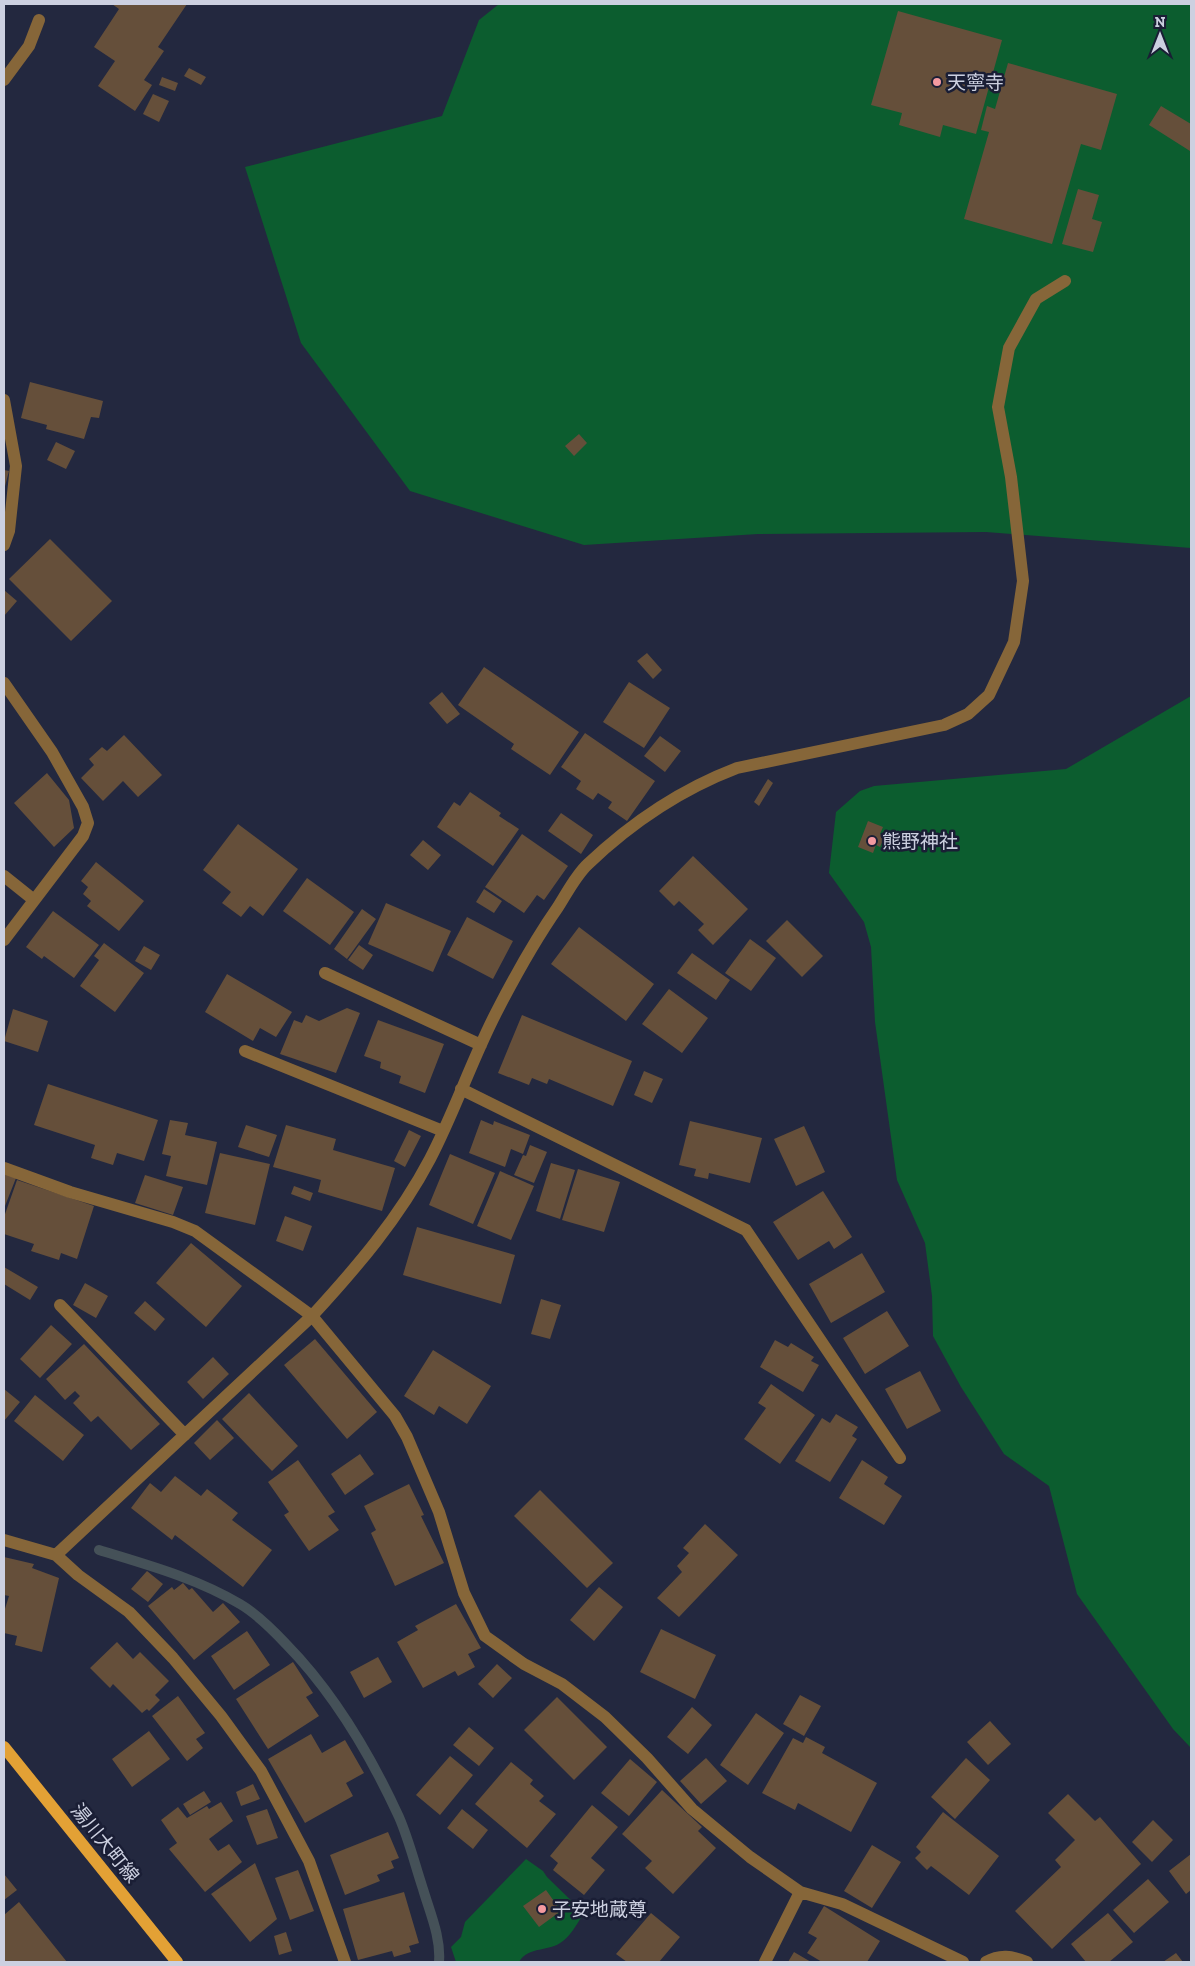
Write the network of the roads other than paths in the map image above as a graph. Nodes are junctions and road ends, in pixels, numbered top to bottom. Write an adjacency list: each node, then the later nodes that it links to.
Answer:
1 (39, 20): 2 (street)
2 (4, 80)
3 (1065, 281): 11 (street)
4 (4, 400): 5 (street)
5 (4, 545)
6 (4, 683): 8 (street)
7 (4, 876): 8 (street)
8 (34, 900): 9 (street)
9 (4, 940)
10 (325, 973): 11 (street)
11 (482, 1045): 13 (street)
12 (245, 1051): 14 (street)
13 (462, 1089): 14 (street); 19 (street)
14 (443, 1131): 17 (street)
15 (4, 1168): 17 (street)
16 (60, 1305): 18 (street)
17 (312, 1316): 18 (street); 23 (street)
18 (185, 1435): 21 (street)
19 (900, 1458)
20 (4, 1540): 21 (street)
21 (56, 1556): 25 (street)
22 (4, 1747): 24 (main road, 湯川大町線)
23 (800, 1892): 26 (street); 27 (street)
24 (177, 1962)
25 (345, 1962)
26 (765, 1962)
27 (963, 1962)
28 (986, 1962): 29 (street)
29 (1027, 1962)

